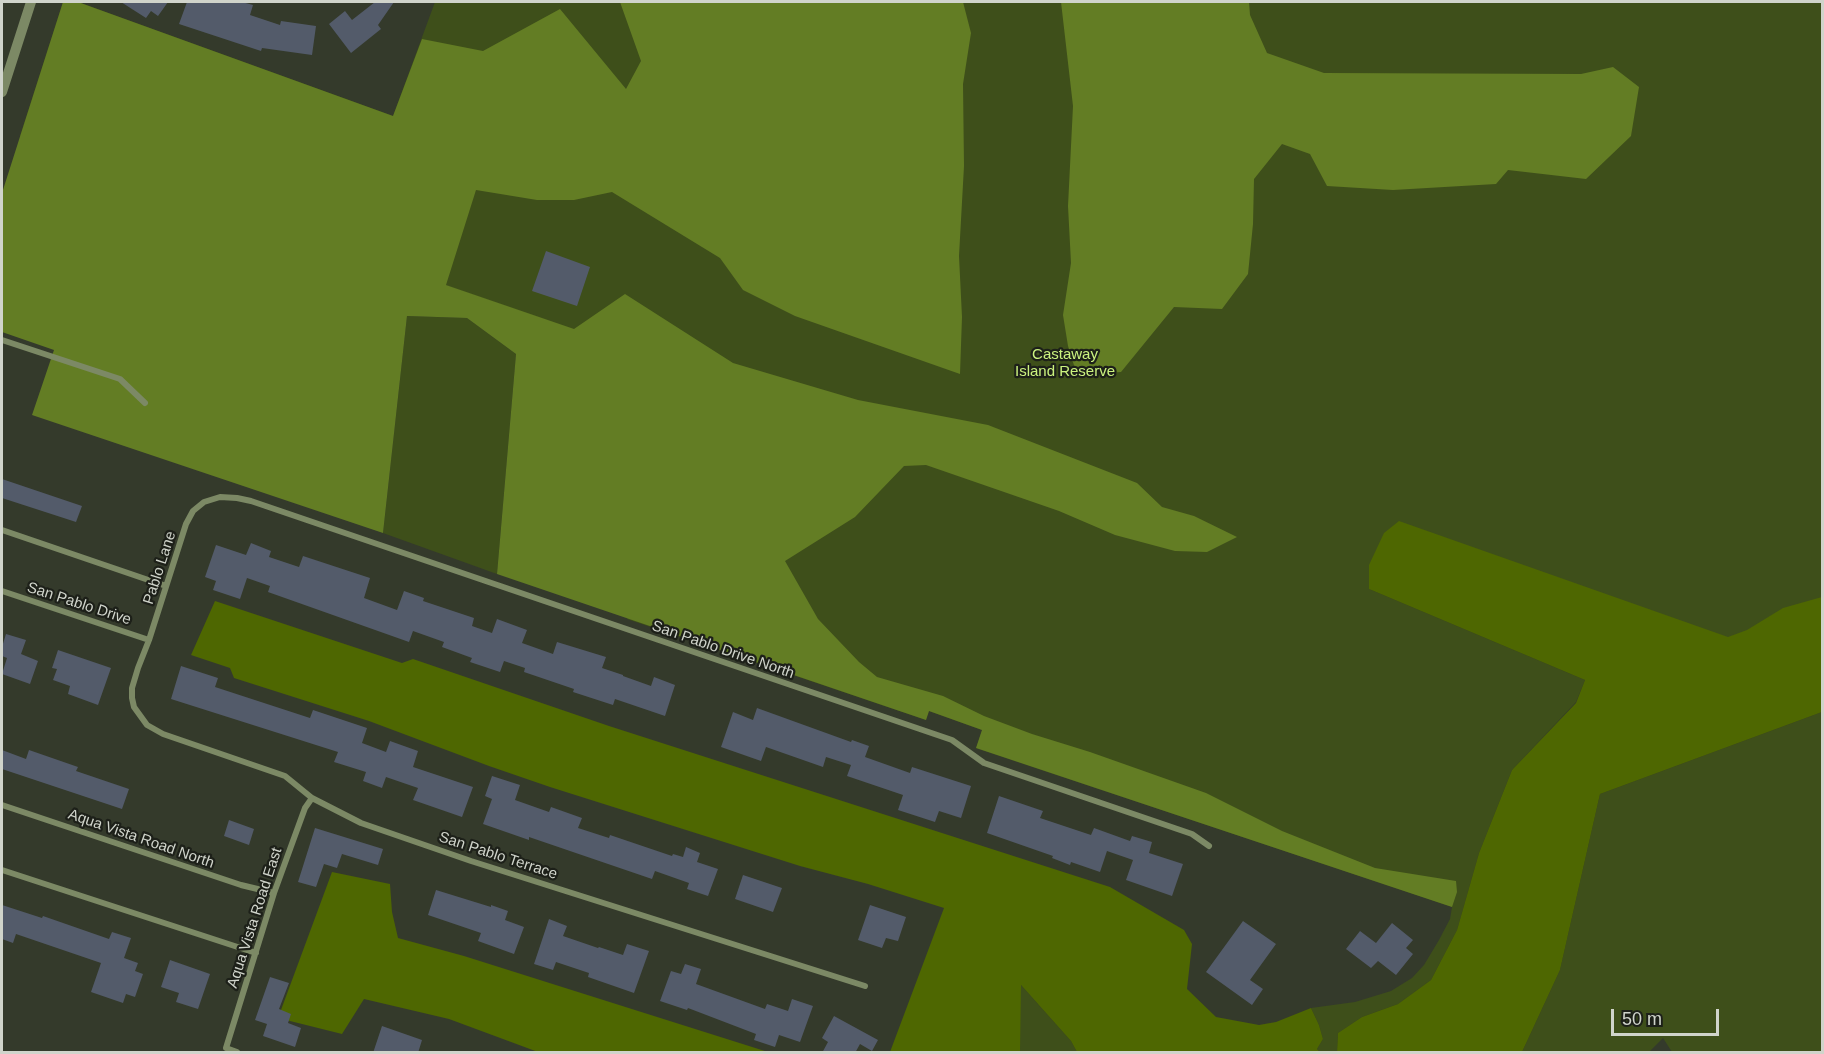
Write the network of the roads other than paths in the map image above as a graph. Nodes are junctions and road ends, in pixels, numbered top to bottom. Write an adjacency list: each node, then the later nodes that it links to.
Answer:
1 (31, 2): 2 (street)
2 (2, 92)
3 (2, 340): 4 (street)
4 (145, 403)
5 (220, 497): 7 (street, Pablo Lane); 13 (street, San Pablo Drive North)
6 (2, 530): 7 (street)
7 (166, 586): 9 (street, Pablo Lane)
8 (2, 591): 9 (street, San Pablo Drive)
9 (150, 640): 10 (street, Pablo Lane)
10 (140, 717): 11 (street, San Pablo Terrace)
11 (312, 798): 15 (street, Aqua Vista Road East); 17 (street, San Pablo Terrace)
12 (2, 805): 15 (street, Aqua Vista Road North)
13 (1209, 846)
14 (2, 870): 16 (street)
15 (274, 893): 16 (street, Aqua Vista Road East)
16 (256, 953): 18 (street, Aqua Vista Road East)
17 (865, 986)
18 (237, 1053)

